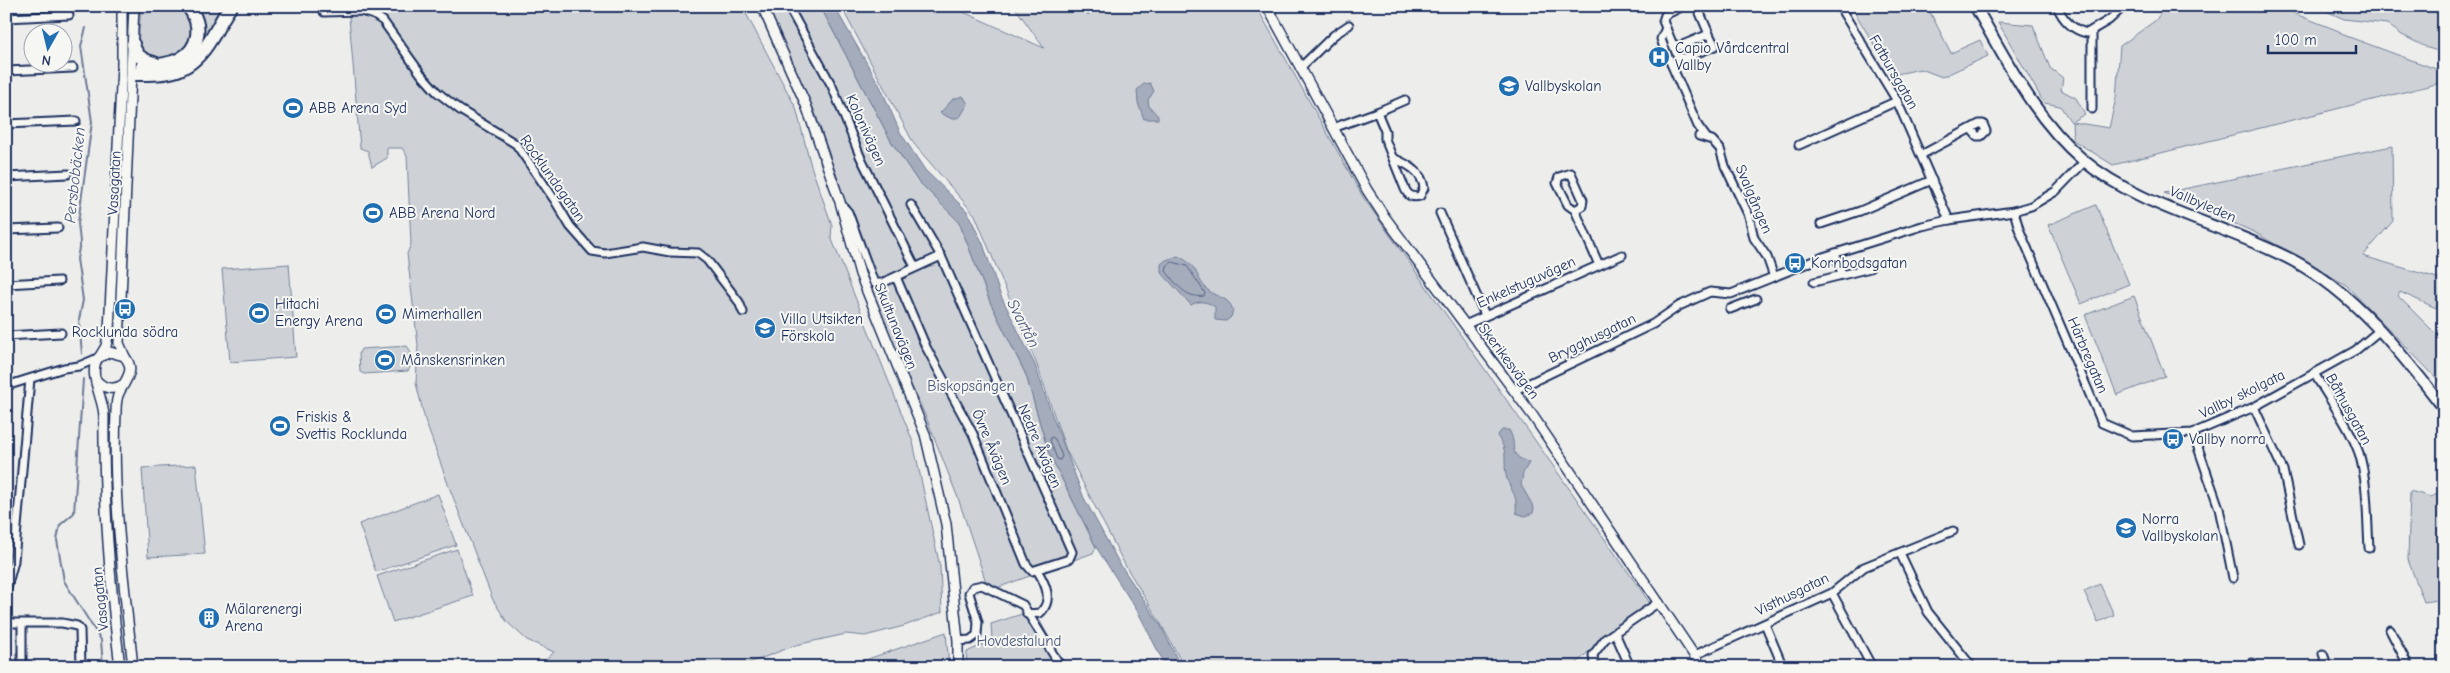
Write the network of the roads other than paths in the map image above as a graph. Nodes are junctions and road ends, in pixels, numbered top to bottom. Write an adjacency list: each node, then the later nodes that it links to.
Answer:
1 (188, 6): 23 (highway)
2 (231, 6): 27 (highway)
3 (762, 6): 43 (street, Skultunavägen)
4 (788, 6): 56 (street, Kolonivägen)
5 (1267, 6): 25 (street, Skerikesvägen)
6 (1683, 6): 18 (street)
7 (1697, 6): 20 (street)
8 (1839, 6): 29 (street, Fatbursgatan)
9 (1975, 6): 39 (main road, Vallbyleden)
10 (2057, 6): 19 (street)
11 (2124, 6): 19 (street)
12 (122, 7): 27 (street, Vasagatan)
13 (134, 8): 21 (street, Vasagatan)
14 (324, 12): 66 (street, Rocklundagatan)
15 (69, 15): 16 (street)
16 (6, 18)
17 (1350, 25): 25 (street)
18 (1666, 28): 22 (street); 60 (street, Svalgången)
19 (2092, 32): 30 (street)
20 (1709, 34): 22 (street); 22 (street)
21 (133, 44): 23 (highway); 27 (street, Vasagatan)
22 (1672, 44)
23 (158, 66): 27 (highway)
24 (73, 68): 26 (street)
25 (1300, 68): 34 (street, Skerikesvägen)
26 (6, 71)
27 (128, 73): 72 (street, Vasagatan); 73 (street, Vasagatan)
28 (1404, 100): 31 (street)
29 (1897, 101): 36 (street); 37 (street, Fatbursgatan)
30 (2092, 109)
31 (1377, 112): 34 (street); 38 (street)
32 (76, 121): 33 (street)
33 (6, 124)
34 (1333, 128): 68 (street, Skerikesvägen)
35 (1971, 129): 37 (street)
36 (1799, 145)
37 (1920, 155): 42 (street, Fatbursgatan)
38 (1393, 158): 38 (street)
39 (2085, 161): 46 (street); 69 (main road, Vallbyleden)
40 (68, 174): 41 (street)
41 (6, 177)
42 (1932, 180): 48 (street, Fatbursgatan); 49 (street)
43 (840, 204): 59 (street); 99 (street, Skultunavägen)
44 (911, 205): 54 (street, Nedre Åvägen)
45 (1575, 210): 45 (street, Enkelstuguvägen); 55 (street, Enkelstuguvägen)
46 (2014, 211): 48 (street); 83 (street, Härbregatan)
47 (1440, 213): 67 (street)
48 (1949, 220): 52 (street)
49 (1821, 224)
50 (58, 228): 51 (street)
51 (6, 230)
52 (1836, 254): 58 (street); 60 (street)
53 (1622, 255): 55 (street, Enkelstuguvägen)
54 (941, 256): 56 (street); 88 (street, Nedre Åvägen)
55 (1599, 265): 67 (street, Enkelstuguvägen)
56 (915, 267): 59 (street)
57 (1870, 268): 58 (street)
58 (1842, 274): 62 (street)
59 (896, 277): 88 (street, Övre Åvägen)
60 (1774, 277): 64 (street)
61 (59, 281): 63 (street)
62 (1814, 282)
63 (6, 284)
64 (1731, 294): 65 (street); 80 (street, Brygghusgatan)
65 (1756, 299)
66 (743, 312)
67 (1485, 315): 68 (street, Enkelstuguvägen)
68 (1465, 326): 80 (street, Skerikesvägen)
69 (2380, 330): 75 (street, Vallby skolgata); 82 (main road, Vallbyleden)
70 (61, 334): 71 (street)
71 (6, 336)
72 (99, 357): 73 (street); 74 (street); 76 (street)
73 (126, 359): 78 (street)
74 (79, 366): 76 (street); 77 (street)
75 (2314, 373): 81 (street, Vallby skolgata); 86 (street, Båthusgatan)
76 (95, 376): 78 (street); 105 (street, Vasagatan)
77 (30, 379): 79 (street); 90 (street)
78 (125, 383): 106 (street, Vasagatan)
79 (6, 386)
80 (1514, 390): 92 (street, Skerikesvägen)
81 (2254, 407): 83 (street, Vallby skolgata); 85 (street)
82 (2444, 408)
83 (2192, 433): 89 (street, Vallby skolgata)
84 (1953, 531): 87 (street, Visthusgatan)
85 (2299, 545)
86 (2369, 548)
87 (1900, 553): 91 (street, Visthusgatan); 113 (street)
88 (1037, 570): 93 (street, Övre Åvägen)
89 (2233, 578)
90 (6, 591)
91 (1832, 593): 96 (street, Visthusgatan); 112 (street)
92 (1659, 602): 98 (street); 101 (street, Skerikesvägen)
93 (1027, 614): 99 (street); 108 (street)
94 (6, 624): 95 (street)
95 (22, 624): 103 (street); 104 (street)
96 (1765, 624): 101 (street, Visthusgatan); 111 (street)
97 (2390, 630): 115 (street)
98 (1615, 633): 102 (street); 109 (street)
99 (958, 641): 107 (street, Skultunavägen)
100 (2323, 654): 114 (street)
101 (1695, 655): 110 (street, Skerikesvägen)
102 (1594, 666)
103 (22, 667)
104 (81, 667)
105 (120, 667)
106 (133, 667)
107 (958, 667)
108 (1060, 667)
109 (1630, 667)
110 (1702, 667)
111 (1783, 667)
112 (1872, 667)
113 (1972, 667)
114 (2328, 667)
115 (2409, 667)

